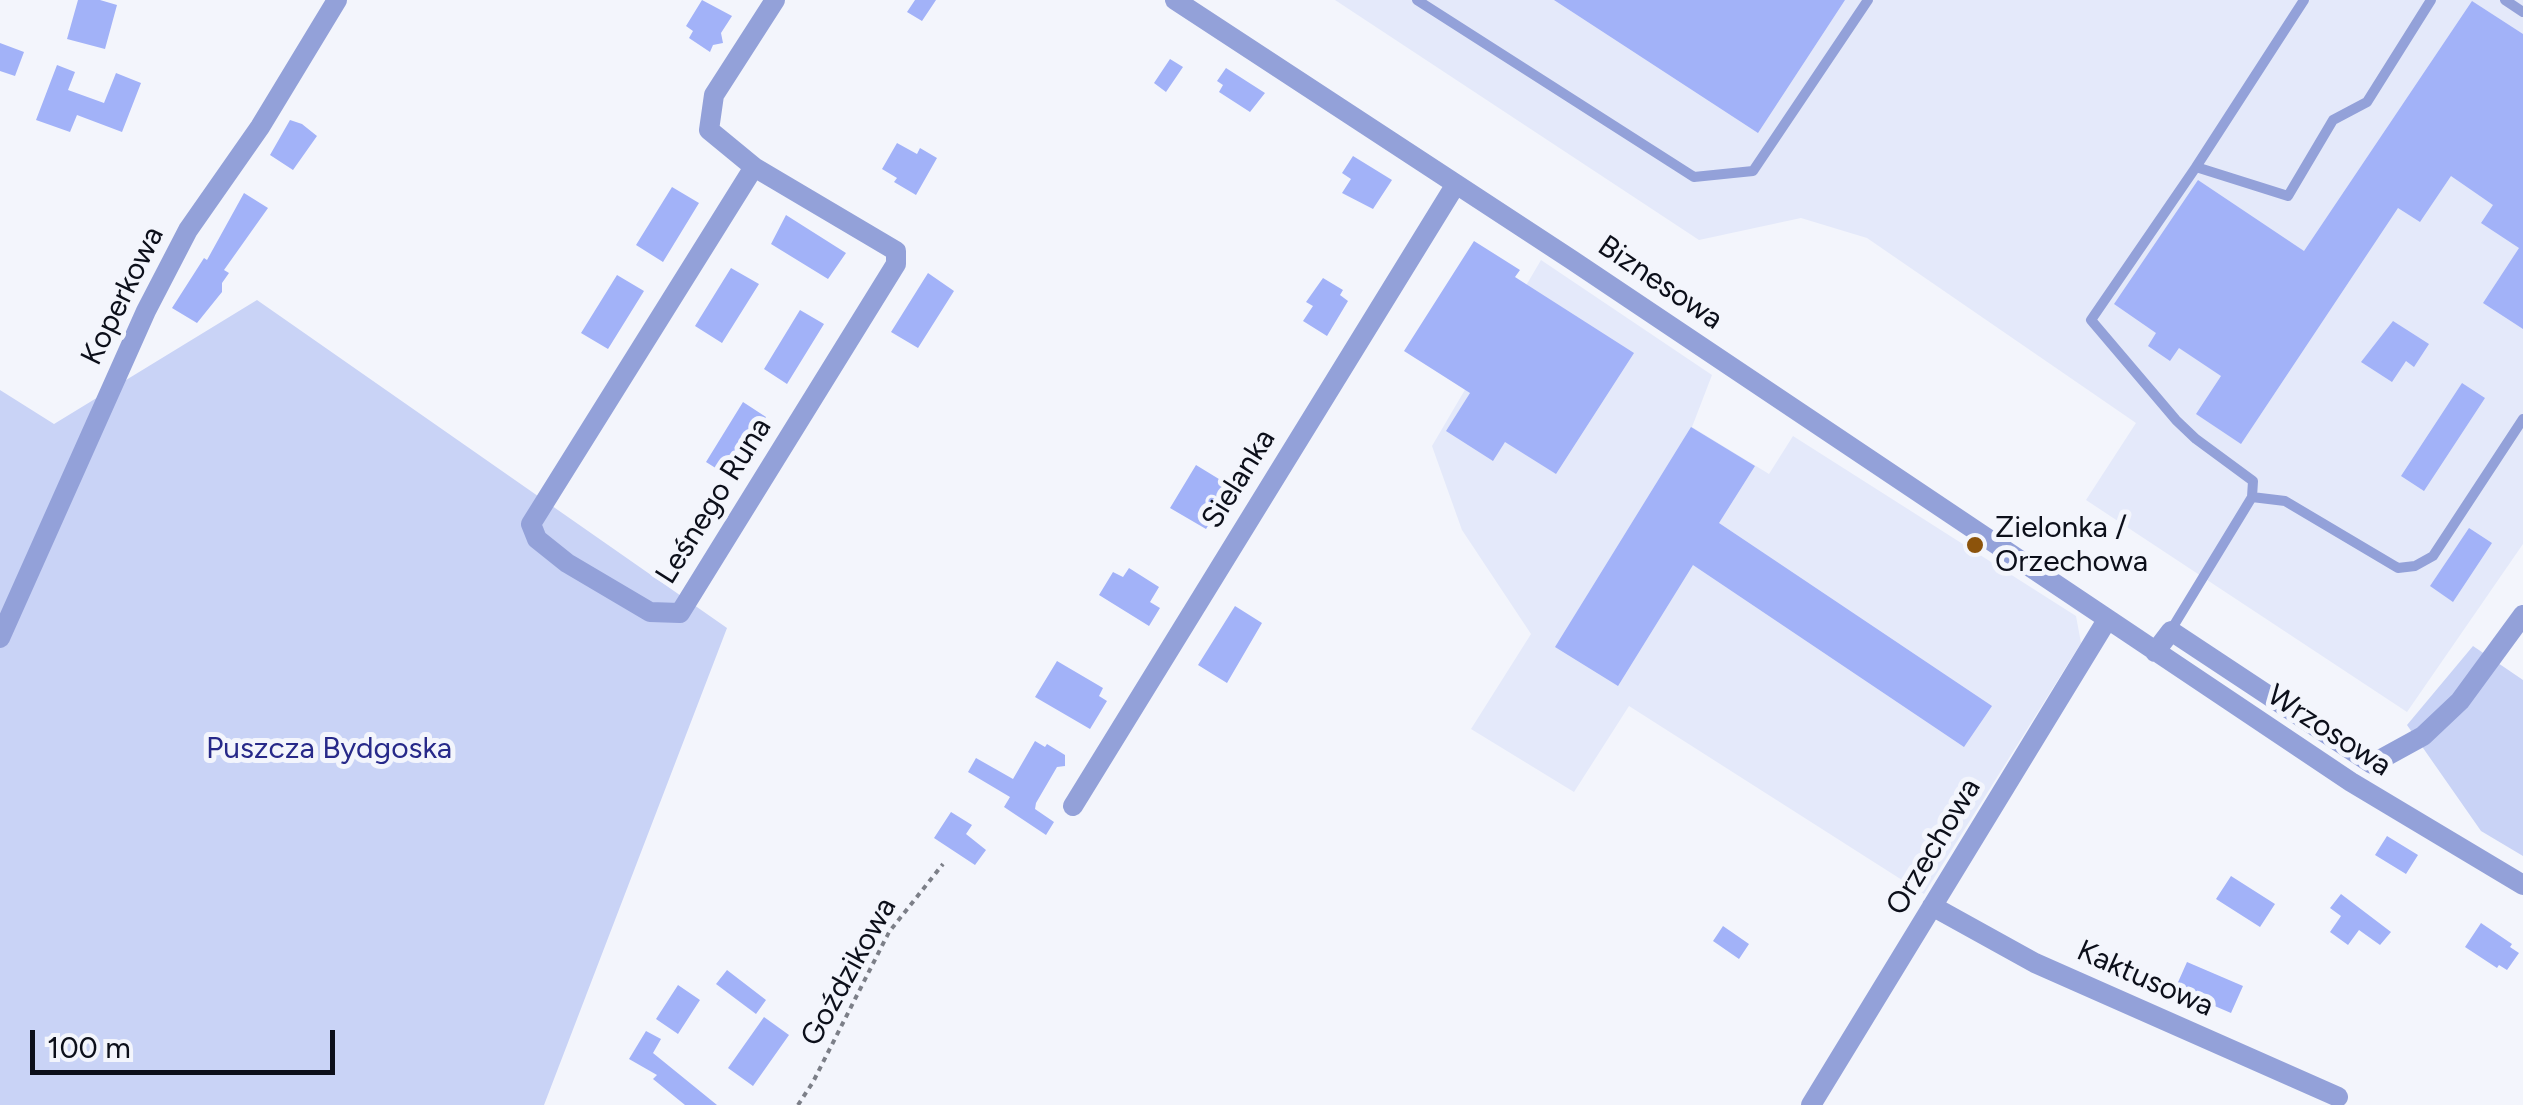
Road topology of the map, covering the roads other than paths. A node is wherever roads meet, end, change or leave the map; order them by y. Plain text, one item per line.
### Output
1 (337, 0) edge
2 (775, 0) edge
3 (1175, 0) edge
4 (1417, 0) edge
5 (1868, 0) edge
6 (2304, 0) edge
7 (2431, 0) edge
8 (2505, 0) edge
9 (2523, 12) edge
10 (2196, 166) junction
11 (754, 167) junction
12 (1456, 184) junction
13 (2523, 419) edge
14 (2252, 496) junction
15 (2523, 615) edge
16 (2108, 620) junction
17 (2171, 631) junction
18 (0, 638) edge
19 (2513, 642) edge
20 (2155, 652) junction
21 (1073, 806) dead end
22 (2523, 885) edge
23 (1932, 906) junction
24 (2338, 1097) dead end
25 (1811, 1105) edge

1 - 18 street, Koperkowa
2 - 11 street, Leśnego Runa
3 - 12 street, Biznesowa
4 - 5 lane
6 - 10 lane
7 - 10 lane
8 - 9 lane
10 - 14 lane
11 - 11 street, Leśnego Runa
12 - 16 street, Biznesowa
12 - 21 street, Sielanka
13 - 14 lane
14 - 17 lane
15 - 19 street
16 - 20 street, Wrzosowa
16 - 23 street, Orzechowa
17 - 19 street
17 - 20 street
20 - 22 street, Wrzosowa
23 - 24 street, Kaktusowa
23 - 25 street, Orzechowa

